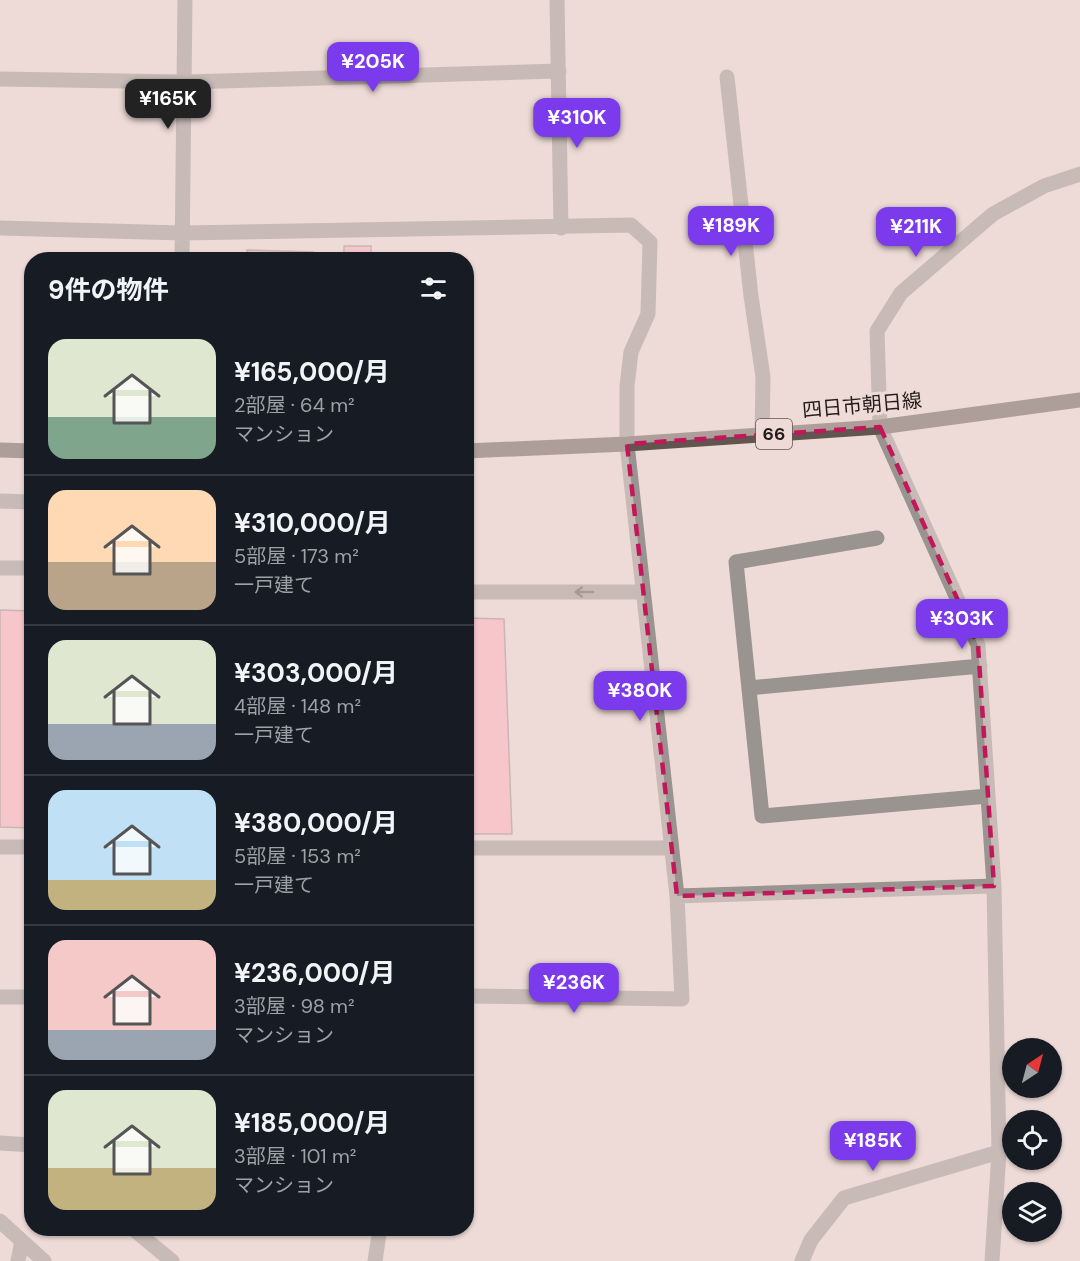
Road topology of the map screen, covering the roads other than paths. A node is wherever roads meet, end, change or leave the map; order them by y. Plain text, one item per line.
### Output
1 (185, 0) edge
2 (558, 0) edge
3 (559, 71) junction
4 (727, 77) dead end
5 (0, 79) edge
6 (185, 82) junction
7 (1080, 174) edge
8 (0, 228) edge
9 (561, 228) junction
10 (182, 233) junction
11 (182, 252) edge
12 (1080, 400) edge
13 (880, 427) junction
14 (762, 435) junction
15 (627, 444) junction
16 (0, 450) edge
17 (24, 451) edge
18 (474, 451) edge
19 (0, 501) edge
20 (24, 502) edge
21 (878, 538) dead end
22 (0, 568) edge
23 (24, 568) edge
24 (474, 592) edge
25 (643, 592) junction
26 (980, 666) junction
27 (749, 688) junction
28 (988, 796) junction
29 (0, 847) edge
30 (24, 847) edge
31 (474, 848) edge
32 (671, 848) junction
33 (994, 886) junction
34 (677, 896) junction
35 (474, 996) edge
36 (0, 997) edge
37 (24, 997) edge
38 (0, 1143) edge
39 (24, 1145) edge
40 (999, 1152) junction
41 (0, 1221) edge
42 (142, 1236) edge
43 (379, 1236) edge
44 (22, 1241) junction
45 (18, 1261) edge
46 (44, 1261) edge
47 (172, 1261) edge
48 (375, 1261) edge
49 (802, 1261) edge
50 (992, 1261) edge

1 - 6 street
2 - 3 street
3 - 6 street
3 - 9 street
4 - 14 street
5 - 6 street
6 - 10 street
7 - 13 street
8 - 10 street
9 - 10 street
9 - 15 street
10 - 11 street
12 - 13 main road, 四日市朝日線 / 66
13 - 14 main road, 四日市朝日線 / 66
13 - 26 street
14 - 15 main road, 四日市朝日線 / 66
15 - 18 main road, 四日市朝日線 / 66
15 - 25 street
16 - 17 main road
19 - 20 street
21 - 27 street
22 - 23 street
25 -> 24 street
25 - 32 street
26 - 27 street
26 - 28 street
27 - 28 street
28 - 33 street
29 - 30 street
31 - 32 street
32 - 34 street
33 - 34 street
33 - 40 street
34 - 35 street
36 - 37 street
38 - 39 street
40 - 49 street
40 - 50 street
41 - 44 street
42 - 47 street
43 - 48 street
44 - 45 street
44 - 46 street

